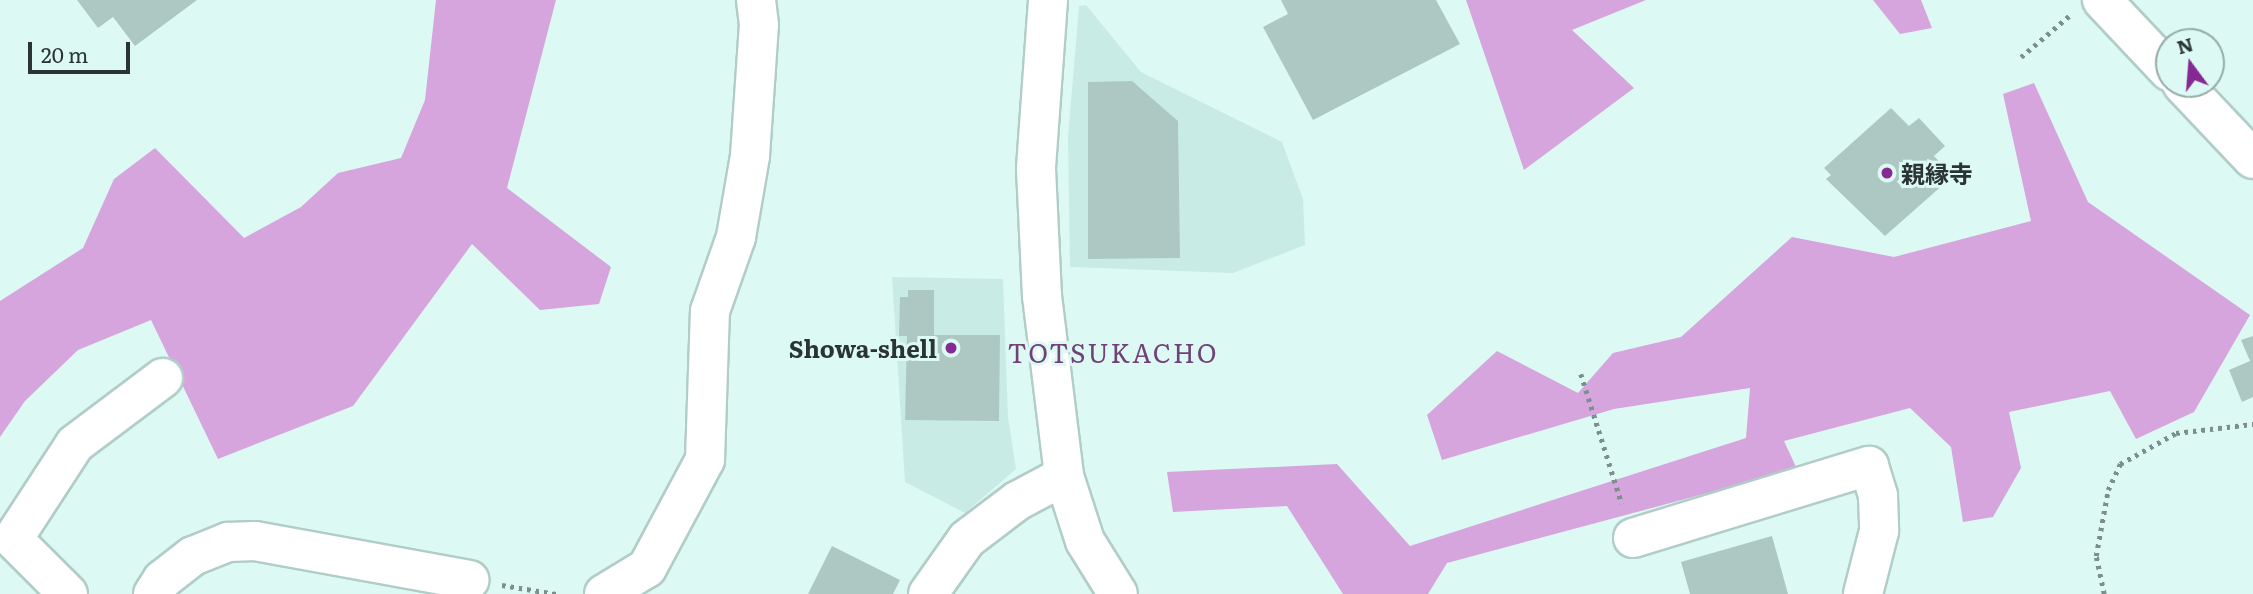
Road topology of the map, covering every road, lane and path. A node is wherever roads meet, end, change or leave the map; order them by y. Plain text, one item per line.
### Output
1 (756, 0) edge
2 (1048, 0) edge
3 (2091, 4) edge
4 (2021, 57) dead end
5 (2155, 59) edge
6 (2195, 98) edge
7 (2253, 159) edge
8 (1581, 374) dead end
9 (163, 378) dead end
10 (2253, 424) edge
11 (1064, 476) junction
12 (1633, 538) joint
13 (469, 580) joint
14 (68, 594) edge
15 (153, 594) edge
16 (556, 594) edge
17 (604, 594) edge
18 (928, 594) edge
19 (1118, 594) edge
20 (1863, 594) edge
21 (2104, 594) edge

1 - 17 street
2 - 11 street
3 - 4 path
3 - 5 street
6 - 7 street
8 - 12 path
9 - 14 street
10 - 21 path
11 - 18 street
11 - 19 street
12 - 20 street
13 - 15 street
13 - 16 path

